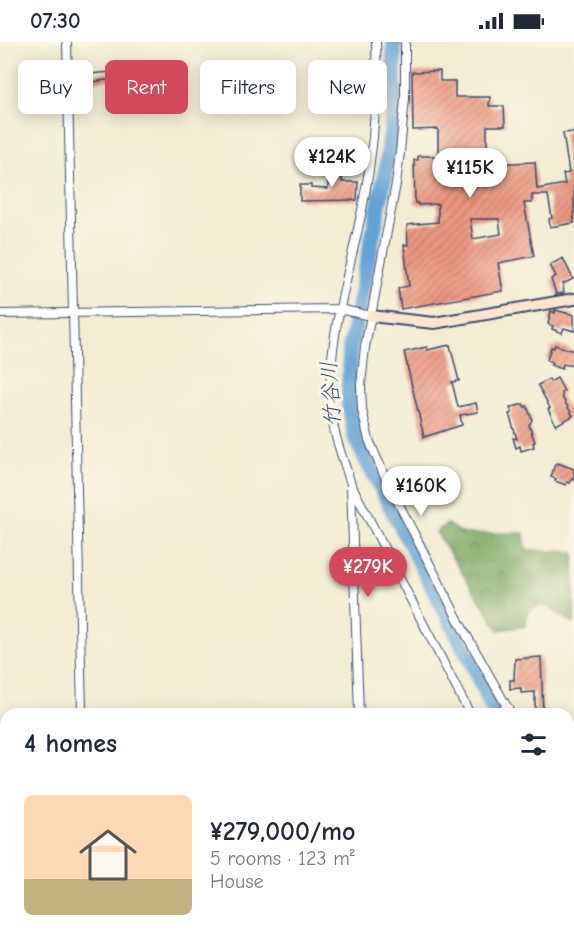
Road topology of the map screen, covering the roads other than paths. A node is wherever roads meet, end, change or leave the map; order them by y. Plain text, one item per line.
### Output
1 (67, 42) edge
2 (376, 42) edge
3 (405, 42) edge
4 (574, 299) edge
5 (342, 309) junction
6 (72, 312) junction
7 (0, 314) edge
8 (369, 315) junction
9 (351, 484) junction
10 (82, 708) edge
11 (359, 708) edge
12 (468, 708) edge
13 (506, 708) edge

1 - 6 street
2 - 5 street
3 - 8 street
4 - 8 street
5 - 6 street
5 - 8 street
5 - 9 street
6 - 7 street
6 - 10 street
8 - 13 street
9 - 11 street
9 - 12 street

